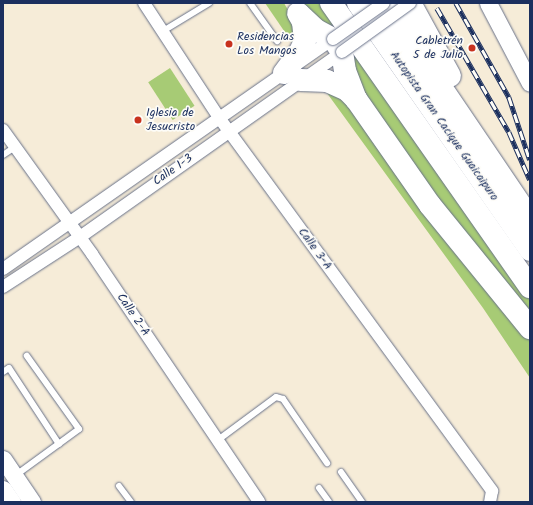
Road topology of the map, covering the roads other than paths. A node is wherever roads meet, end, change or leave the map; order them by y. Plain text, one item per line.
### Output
1 (144, 3) edge
2 (209, 3) edge
3 (250, 3) edge
4 (331, 3) edge
5 (358, 3) edge
6 (384, 3) edge
7 (410, 3) edge
8 (488, 3) edge
9 (296, 8) edge
10 (163, 31) junction
11 (277, 41) dead end
12 (337, 45) junction
13 (292, 76) junction
14 (530, 83) edge
15 (356, 99) junction
16 (220, 119) junction
17 (3, 130) edge
18 (229, 131) junction
19 (15, 147) junction
20 (3, 155) edge
21 (513, 193) junction
22 (530, 219) edge
23 (70, 224) junction
24 (80, 237) junction
25 (530, 250) edge
26 (3, 269) edge
27 (3, 287) edge
28 (530, 287) edge
29 (530, 328) edge
30 (28, 356) dead end
31 (3, 372) edge
32 (218, 440) junction
33 (59, 444) junction
34 (3, 459) edge
35 (326, 463) dead end
36 (341, 472) dead end
37 (15, 476) junction
38 (118, 486) dead end
39 (319, 488) dead end
40 (3, 490) edge
41 (491, 496) edge
42 (12, 502) edge
43 (32, 502) edge
44 (131, 502) edge
45 (260, 502) edge
46 (329, 502) edge
47 (362, 502) edge

1 - 10 street, Calle 3-A
2 - 10 lane
3 - 11 lane
4 - 28 highway
5 - 25 highway, Autopista Gran Cacique Guaicaipuro
6 - 12 street, bridge
6 - 21 highway, Autopista Gran Cacique Guaicaipuro
7 - 12 street, bridge
7 - 21 highway
8 - 14 street
9 - 12 highway
9 - 13 highway
10 - 16 street, Calle 3-A
12 - 13 street, Calle 1-3
12 - 13 street, Calle 1-3
12 - 15 highway
13 - 15 highway
13 - 16 street, Calle 1-3
13 - 18 street, Calle 1-3
15 - 29 highway
16 - 18 street, Calle 3-A
16 - 23 street, Calle 1-3
17 - 19 street, Calle 2-A
18 - 24 street, Calle 1-3
18 - 41 street, Calle 3-A
19 - 20 lane
19 - 23 street, Calle 2-A
21 - 22 highway, Autopista Gran Cacique Guaicaipuro
23 - 24 street, Calle 2-A
23 - 26 street, Calle 1-3
24 - 27 street, Calle 1-3
24 - 32 street, Calle 2-A
30 - 33 lane
31 - 33 lane
32 - 35 lane
32 - 45 street, Calle 2-A
33 - 37 lane
34 - 37 street
36 - 47 lane
37 - 43 street
38 - 44 lane
39 - 46 lane
40 - 42 street

